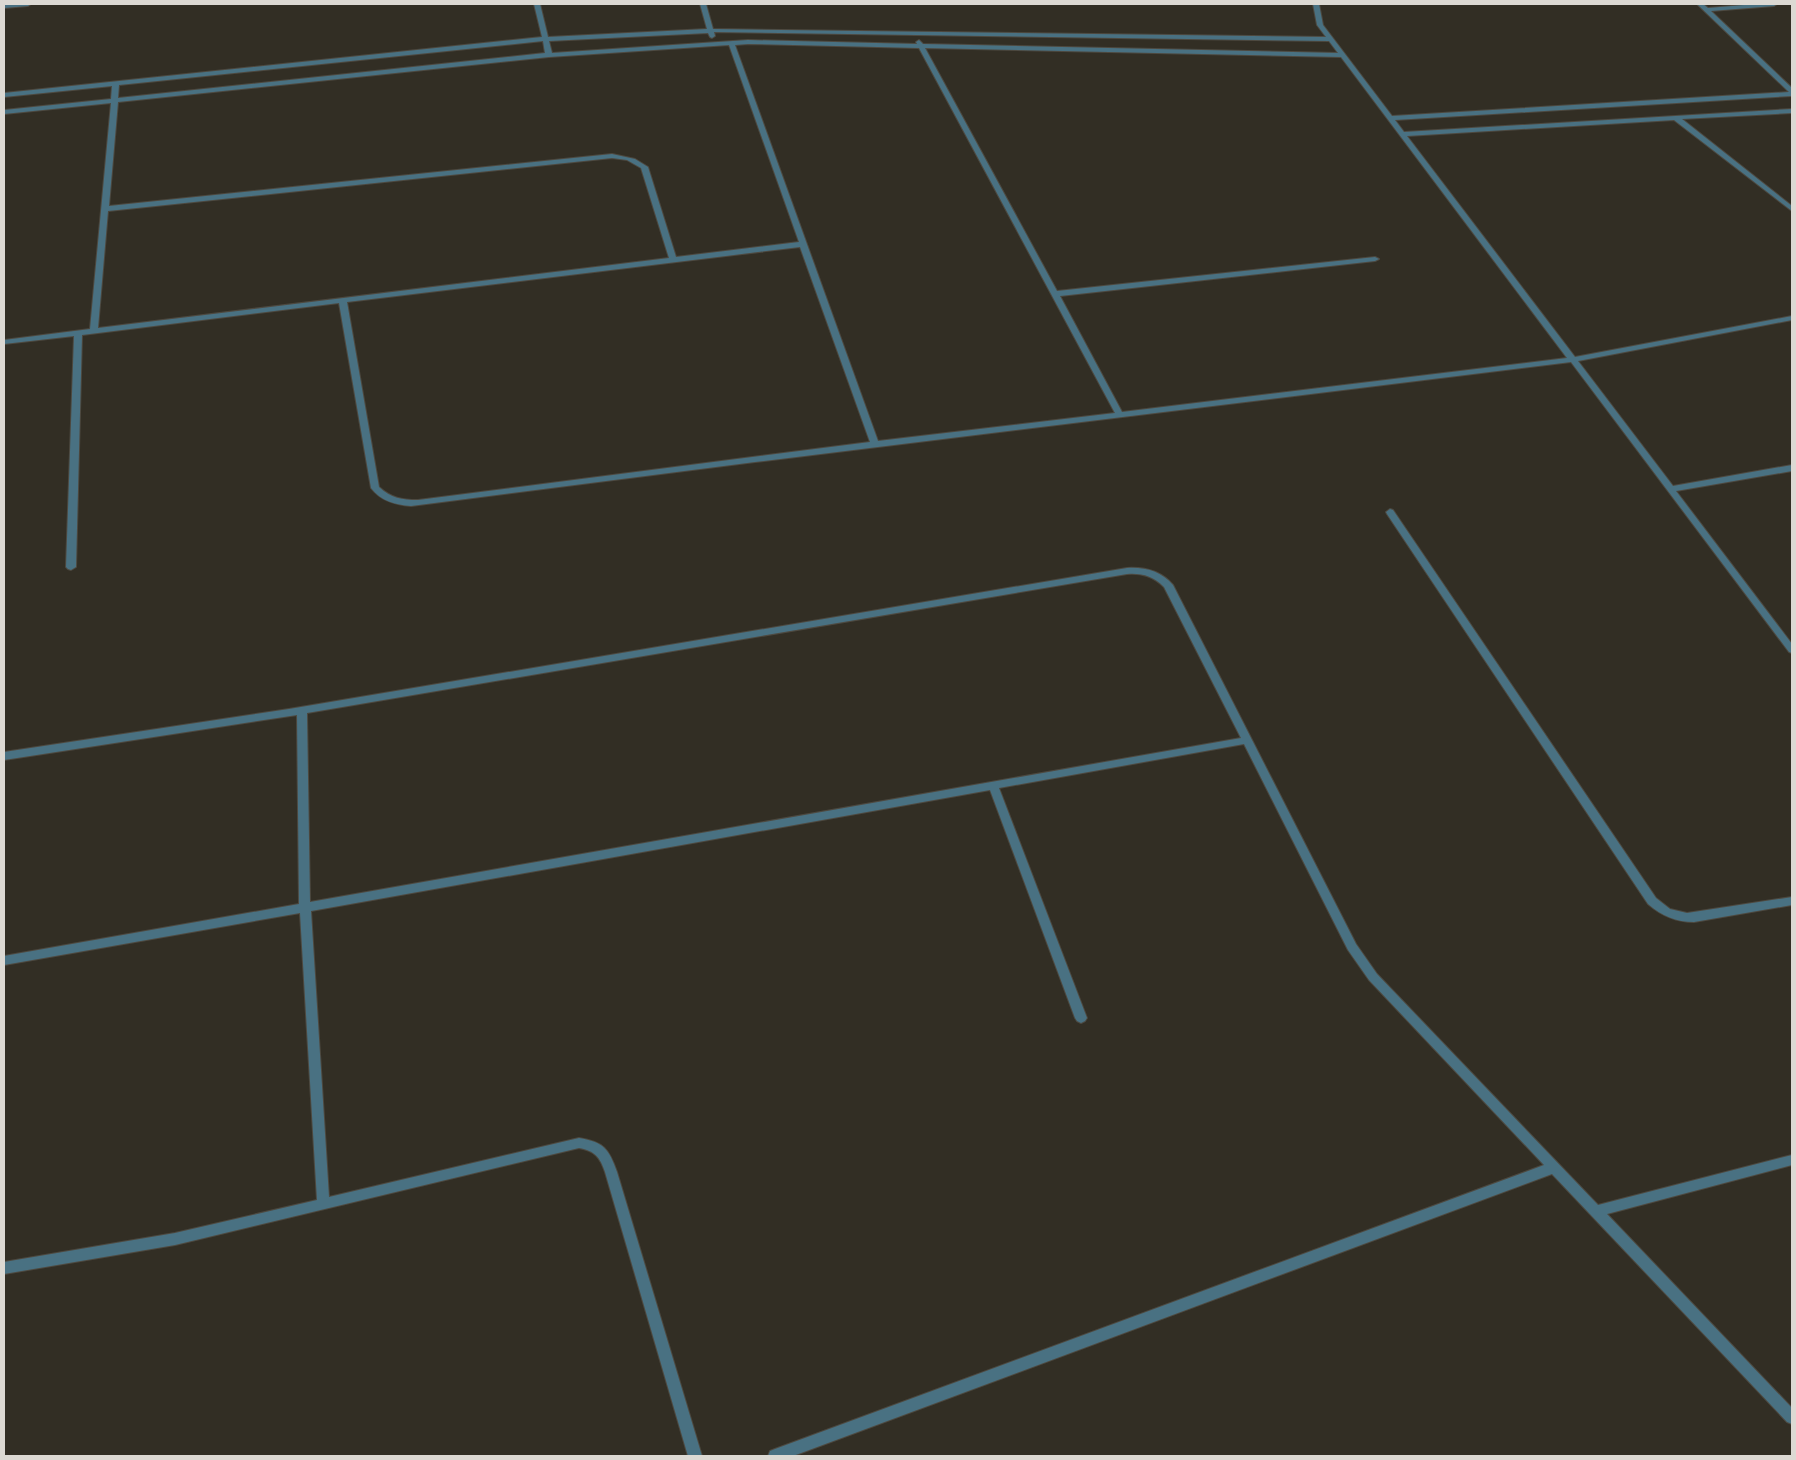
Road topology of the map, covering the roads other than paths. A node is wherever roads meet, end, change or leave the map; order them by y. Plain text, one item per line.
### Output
1 (28, 4) edge
2 (536, 4) edge
3 (703, 4) edge
4 (1316, 4) edge
5 (1700, 4) edge
6 (1774, 4) edge
7 (4, 6) edge
8 (1706, 10) junction
9 (710, 31) junction
10 (914, 32) junction
11 (545, 39) junction
12 (1331, 39) junction
13 (731, 43) junction
14 (714, 44) junction
15 (921, 45) junction
16 (1343, 54) junction
17 (549, 55) junction
18 (116, 83) junction
19 (1792, 93) edge
20 (4, 95) edge
21 (114, 100) junction
22 (1792, 111) edge
23 (4, 112) edge
24 (1390, 118) junction
25 (1676, 118) junction
26 (1401, 134) junction
27 (1792, 209) edge
28 (105, 210) junction
29 (803, 244) junction
30 (1375, 259) dead end
31 (673, 260) junction
32 (1055, 294) junction
33 (343, 301) junction
34 (1792, 318) edge
35 (94, 331) junction
36 (78, 333) junction
37 (4, 342) edge
38 (1571, 360) junction
39 (1120, 415) junction
40 (875, 445) junction
41 (1792, 468) edge
42 (1669, 489) junction
43 (1390, 512) dead end
44 (71, 567) dead end
45 (1792, 650) edge
46 (302, 710) junction
47 (1247, 740) junction
48 (4, 756) edge
49 (993, 785) junction
50 (1792, 901) edge
51 (305, 908) junction
52 (4, 961) edge
53 (1081, 1018) dead end
54 (1792, 1160) edge
55 (1555, 1167) junction
56 (323, 1204) junction
57 (1596, 1211) junction
58 (4, 1268) edge
59 (1792, 1417) edge
60 (695, 1456) edge
61 (775, 1456) edge

1 - 7 street
2 - 11 street
3 - 9 street
4 - 12 street
5 - 8 street
6 - 8 street
8 - 19 street
9 - 10 street
9 - 11 street
9 - 14 street
10 - 12 street
10 - 15 street
11 - 17 street
11 - 18 street
12 - 16 street
13 - 14 street
13 - 15 street
13 - 29 street
14 - 17 street
15 - 16 street
15 - 32 street
16 - 24 street
17 - 21 street
18 - 20 street
18 - 21 street
19 - 24 street
21 - 23 street
21 - 28 street
22 - 25 street
24 - 26 street
25 - 26 street
25 - 27 street
26 - 38 street
28 - 31 street
28 - 35 street
29 - 31 street
29 - 40 street
30 - 32 street
31 - 33 street
32 - 39 street
33 - 35 street
33 - 40 street
34 - 38 street
35 - 36 street
36 - 37 street
36 - 44 street
38 - 39 street
38 - 42 street
39 - 40 street
41 - 42 street
42 - 45 street
43 - 50 street
46 - 47 street
46 - 48 street
46 - 51 street
47 - 49 street
47 - 55 street
49 - 51 street
49 - 53 street
51 - 52 street
51 - 56 street
54 - 57 street
55 - 57 street
55 - 61 street
56 - 58 street
56 - 60 street
57 - 59 street

